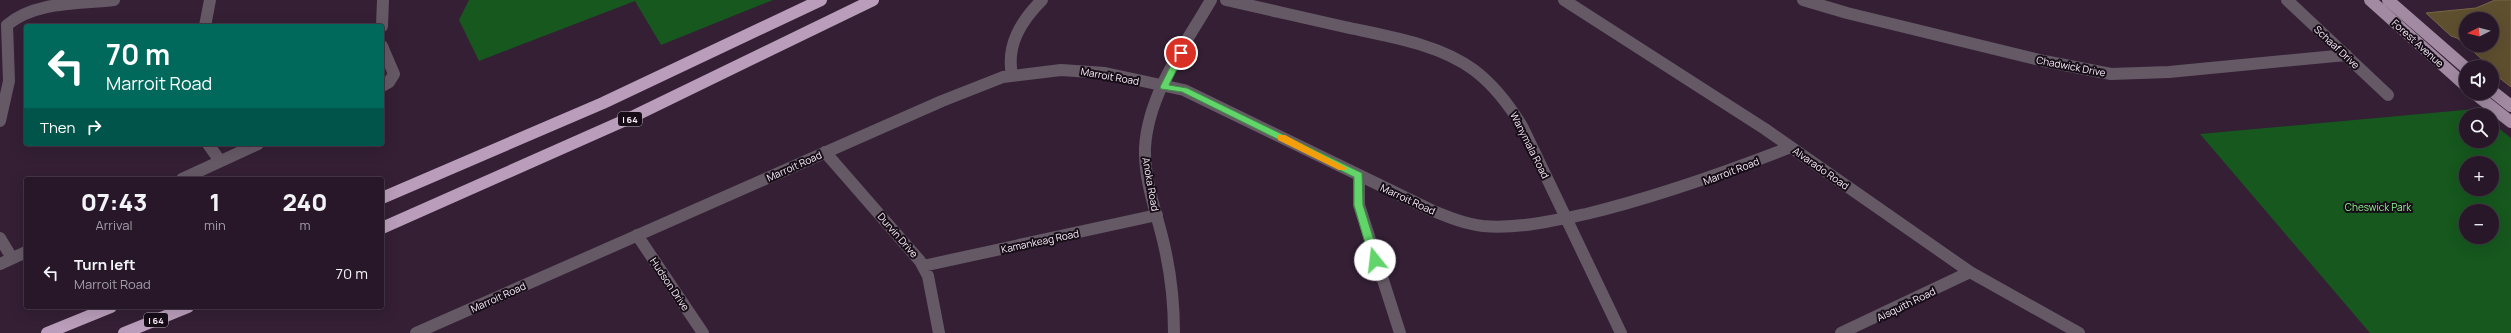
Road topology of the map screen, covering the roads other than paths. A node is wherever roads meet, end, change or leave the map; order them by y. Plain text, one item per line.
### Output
1 (114, 0) edge
2 (210, 0) edge
3 (383, 0) edge
4 (821, 0) edge
5 (873, 0) edge
6 (1042, 0) edge
7 (1211, 0) edge
8 (1226, 0) edge
9 (1564, 0) edge
10 (1803, 0) edge
11 (2287, 0) edge
12 (2370, 0) edge
13 (2388, 0) edge
14 (205, 24) edge
15 (382, 24) edge
16 (384, 51) edge
17 (2346, 55) junction
18 (2459, 62) edge
19 (1012, 74) junction
20 (2459, 80) edge
21 (384, 84) edge
22 (1164, 87) junction
23 (2388, 95) dead end
24 (2499, 97) edge
25 (2483, 100) edge
26 (2511, 106) edge
27 (0, 121) edge
28 (2511, 122) edge
29 (209, 146) edge
30 (254, 146) edge
31 (1791, 147) junction
32 (825, 152) junction
33 (220, 161) junction
34 (1359, 176) junction
35 (186, 177) edge
36 (384, 197) edge
37 (1157, 215) junction
38 (1566, 218) junction
39 (384, 227) edge
40 (637, 235) junction
41 (0, 238) edge
42 (24, 253) edge
43 (12, 258) junction
44 (0, 264) edge
45 (923, 266) junction
46 (1970, 272) junction
47 (106, 309) edge
48 (183, 309) edge
49 (436, 329) edge
50 (47, 333) edge
51 (124, 333) edge
52 (416, 333) edge
53 (703, 333) edge
54 (939, 333) edge
55 (1174, 333) edge
56 (1400, 333) edge
57 (1621, 333) edge
58 (1841, 333) edge
59 (2079, 333) edge

1 - 27 street
2 - 14 street
3 - 15 street
4 - 36 highway, I 64
5 - 39 highway, I 64
6 - 19 street
7 - 22 street, Anoka Road
8 - 38 street, Wanymala Road
9 - 31 street, Alvarado Road
10 - 17 street, Chadwick Drive
11 - 17 street, Schaaf Drive
12 - 20 main road, Forest Avenue
13 - 18 main road, Forest Avenue
16 - 21 street
17 - 23 street, Schaaf Drive
19 - 22 street, Marroit Road
19 - 32 street, Marroit Road
22 - 34 street, Marroit Road
22 - 37 street, Anoka Road
24 - 26 main road
25 - 28 main road
29 - 33 street
30 - 33 street
31 - 38 street, Marroit Road
31 - 46 street, Alvarado Road
32 - 40 street, Marroit Road
32 - 45 street, Durvin Drive
33 - 35 street
34 - 38 street, Marroit Road
34 - 56 street
37 - 45 street, Kamankeag Road
37 - 55 street, Anoka Road
38 - 57 street, Wanymala Road
40 - 49 street, Marroit Road
40 - 53 street, Hudson Drive
41 - 43 street
42 - 43 street
43 - 44 street
45 - 54 street, Durvin Drive
46 - 58 street, Aisquith Road
46 - 59 street, Alvarado Road
47 - 50 highway
48 - 51 highway, I 64
49 - 52 street, Marroit Road

